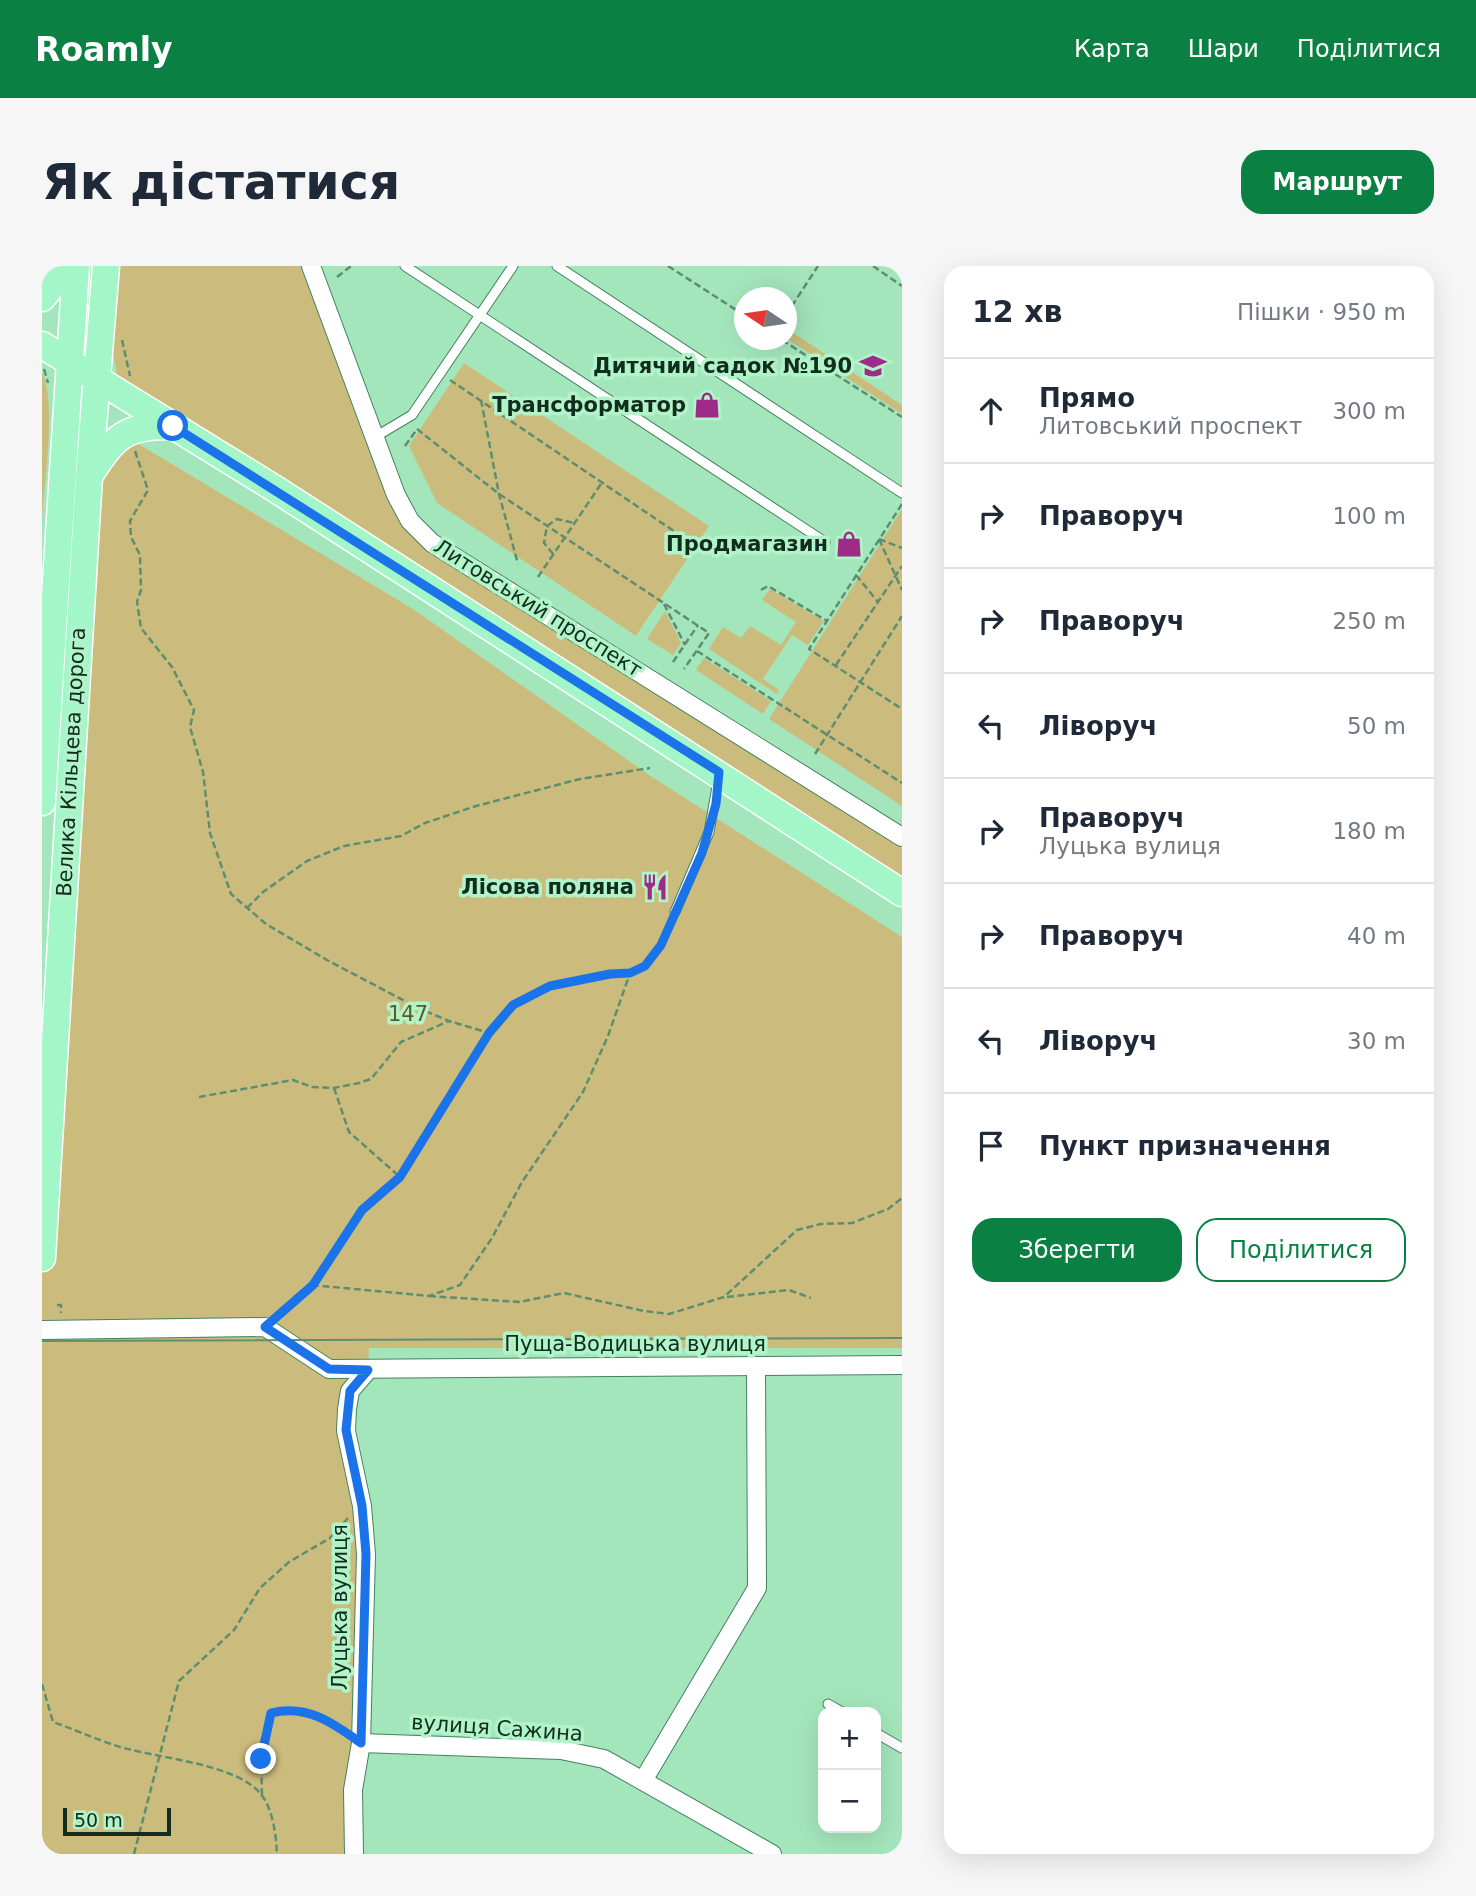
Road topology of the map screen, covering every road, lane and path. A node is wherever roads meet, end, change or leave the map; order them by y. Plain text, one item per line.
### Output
1 (68, 266) edge
2 (76, 266) edge
3 (106, 266) edge
4 (311, 266) edge
5 (351, 266) edge
6 (405, 266) edge
7 (513, 266) edge
8 (557, 266) edge
9 (668, 266) edge
10 (818, 266) edge
11 (873, 266) edge
12 (337, 277) dead end
13 (902, 286) edge
14 (42, 298) edge
15 (797, 298) edge
16 (734, 309) edge
17 (479, 316) junction
18 (121, 339) dead end
19 (797, 350) edge
20 (52, 359) edge
21 (132, 373) dead end
22 (96, 379) junction
23 (450, 379) dead end
24 (48, 383) dead end
25 (481, 400) junction
26 (902, 417) edge
27 (173, 426) junction
28 (417, 429) dead end
29 (375, 437) junction
30 (132, 440) dead end
31 (89, 476) junction
32 (602, 482) junction
33 (902, 493) edge
34 (499, 494) junction
35 (902, 504) edge
36 (575, 523) junction
37 (547, 526) junction
38 (565, 538) junction
39 (879, 539) junction
40 (825, 542) dead end
41 (699, 548) dead end
42 (902, 548) edge
43 (553, 554) junction
44 (518, 564) dead end
45 (902, 566) edge
46 (856, 575) junction
47 (896, 575) junction
48 (538, 577) dead end
49 (761, 590) dead end
50 (902, 590) edge
51 (878, 602) junction
52 (664, 603) junction
53 (902, 616) edge
54 (827, 621) junction
55 (698, 625) junction
56 (685, 645) junction
57 (697, 651) junction
58 (673, 662) dead end
59 (835, 666) junction
60 (684, 669) dead end
61 (860, 682) junction
62 (902, 709) edge
63 (827, 734) junction
64 (815, 754) dead end
65 (650, 768) dead end
66 (719, 772) junction
67 (902, 783) edge
68 (42, 802) edge
69 (902, 837) edge
70 (902, 893) edge
71 (247, 908) junction
72 (675, 912) joint
73 (630, 973) junction
74 (449, 1021) junction
75 (489, 1033) junction
76 (334, 1088) junction
77 (199, 1097) dead end
78 (400, 1177) junction
79 (902, 1198) edge
80 (42, 1258) edge
81 (313, 1285) junction
82 (429, 1296) junction
83 (724, 1297) junction
84 (811, 1298) dead end
85 (57, 1305) dead end
86 (60, 1319) dead end
87 (265, 1327) junction
88 (42, 1330) edge
89 (902, 1365) edge
90 (756, 1366) junction
91 (368, 1370) junction
92 (358, 1488) junction
93 (42, 1684) edge
94 (828, 1704) dead end
95 (833, 1707) edge
96 (881, 1735) edge
97 (361, 1743) junction
98 (902, 1748) edge
99 (161, 1755) junction
100 (644, 1779) junction
101 (262, 1795) junction
102 (134, 1854) edge
103 (277, 1854) edge
104 (354, 1854) edge
105 (772, 1854) edge

1 - 14 main road
2 - 20 main road, Велика Кільцева дорога
3 - 22 main road, Велика Кільцева дорога
4 - 29 street, Литовський проспект
5 - 12 path
6 - 17 lane
7 - 17 lane
8 - 33 lane
9 - 16 path
10 - 15 path
11 - 13 path
17 - 29 lane
17 - 40 lane
18 - 21 path
19 - 26 path
20 - 22 main road, Литовський проспект
20 - 24 path
20 - 68 main road, Велика Кільцева дорога
22 - 27 main road, Литовський проспект
22 - 31 main road, Велика Кільцева дорога
23 - 25 path
25 - 32 path
25 - 34 path
27 - 31 main road
27 - 66 main road, Литовський проспект
28 - 34 path
29 - 69 street, Литовський проспект
30 - 71 path
31 - 80 main road, Велика Кільцева дорога
32 - 36 path
32 - 41 path
34 - 37 path
34 - 44 path
35 - 39 path
36 - 37 path
36 - 38 path
37 - 38 path
37 - 43 path
38 - 43 path
38 - 52 path
39 - 42 path
39 - 46 path
39 - 47 path
43 - 48 path
45 - 47 path
46 - 51 path
46 - 54 path
47 - 50 path
47 - 51 path
49 - 54 path
51 - 59 path
52 - 55 path
52 - 56 path
53 - 61 path
54 - 59 path
55 - 56 path
55 - 57 path
56 - 58 path
57 - 60 path
57 - 63 path
59 - 61 path
61 - 62 path
61 - 63 path
63 - 64 path
63 - 67 path
65 - 71 path
66 - 70 main road, Литовський проспект
66 - 72 lane
71 - 74 path
72 - 73 path
73 - 75 path
73 - 82 path
74 - 75 path
74 - 76 path
75 - 78 path
76 - 77 path
76 - 78 path
78 - 81 path
79 - 83 path
81 - 82 path
81 - 87 path
82 - 83 path
83 - 84 path
85 - 86 path
87 - 88 street
87 - 91 street, Пуща-Водицька вулиця
89 - 90 street, Пуща-Водицька вулиця
90 - 91 street, Пуща-Водицька вулиця
90 - 100 street
91 - 92 street, Луцька вулиця
92 - 97 street, Луцька вулиця
92 - 99 path
93 - 99 path
94 - 95 lane
96 - 98 lane
97 - 100 street, вулиця Сажина
97 - 101 path
97 - 104 street, Луцька вулиця
99 - 101 path
99 - 102 path
100 - 105 street, вулиця Сажина
101 - 103 path

